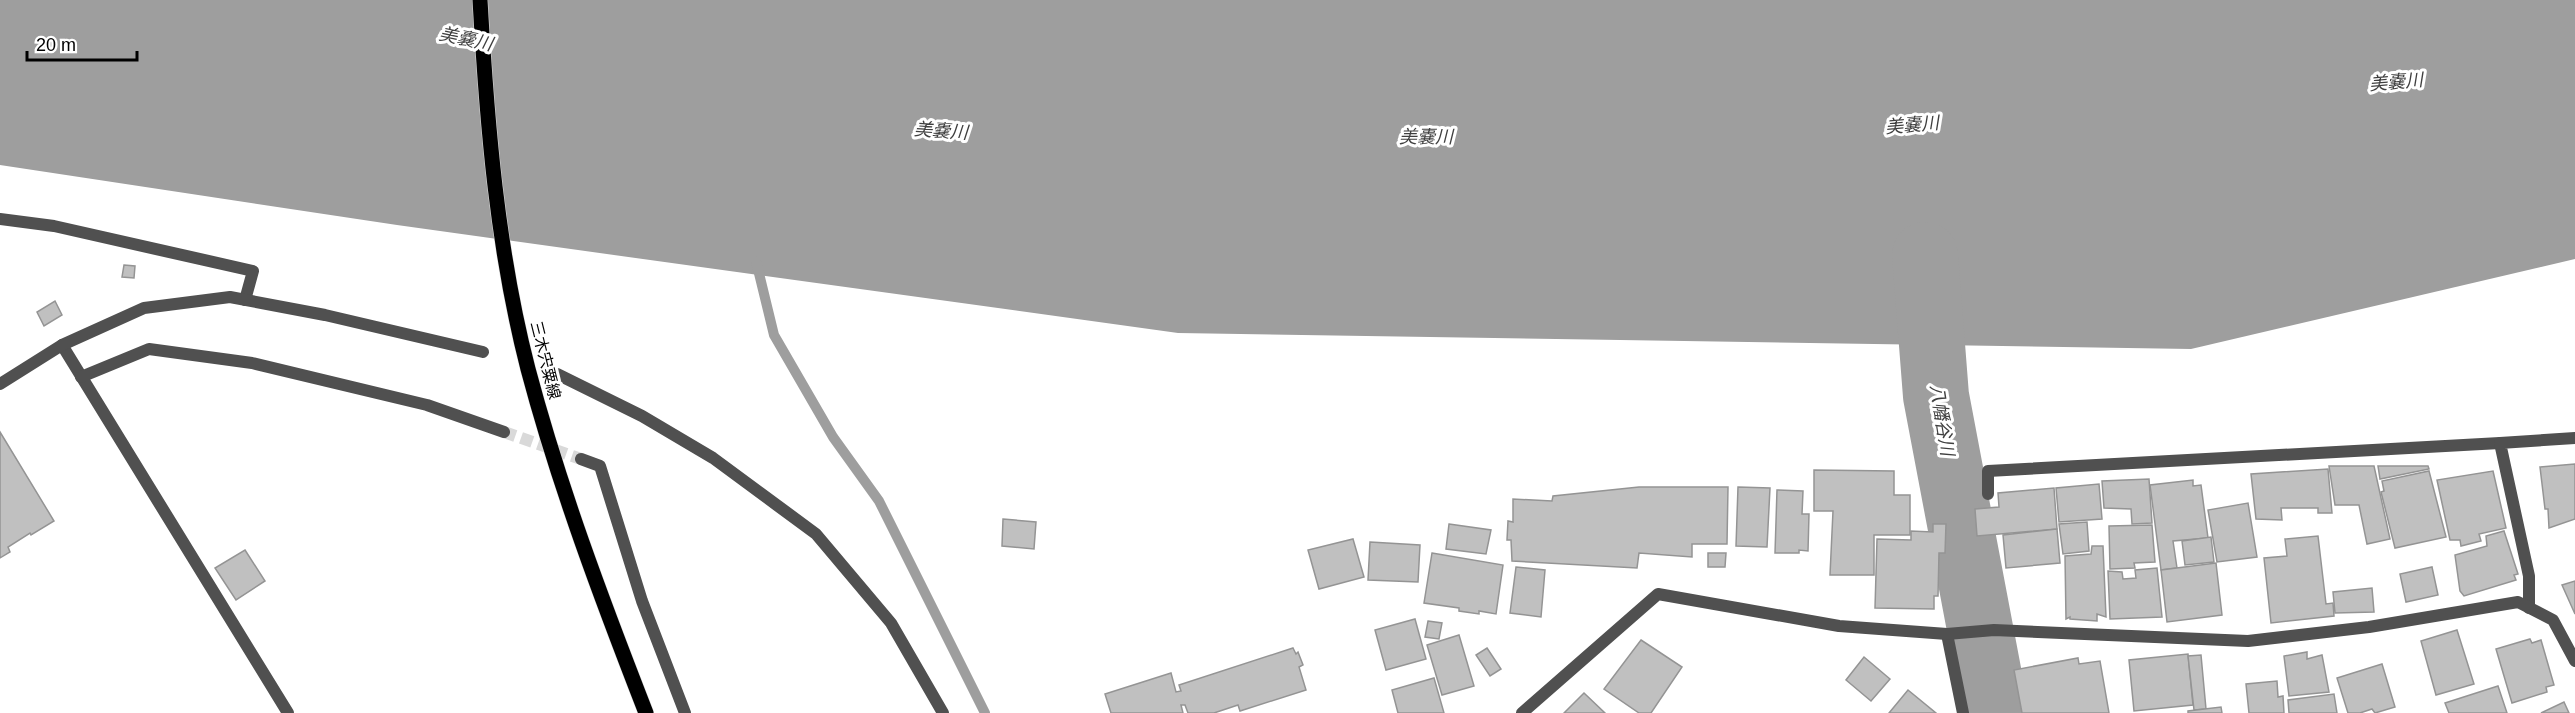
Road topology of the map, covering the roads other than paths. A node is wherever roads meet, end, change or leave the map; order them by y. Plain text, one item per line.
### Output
1 (480, 0) edge
2 (0, 219) edge
3 (245, 300) junction
4 (62, 345) junction
5 (483, 351) dead end
6 (557, 374) dead end
7 (81, 377) junction
8 (0, 384) edge
9 (504, 432) tunnel mouth
10 (2575, 438) edge
11 (2500, 443) junction
12 (581, 459) tunnel mouth
13 (1988, 494) dead end
14 (2529, 608) junction
15 (1947, 634) junction
16 (2575, 661) edge
17 (288, 713) edge
18 (646, 713) edge
19 (685, 713) edge
20 (943, 713) edge
21 (1522, 713) edge
22 (1963, 713) edge

1 - 18 main road, 三木宍粟線
2 - 3 street
3 - 4 street
3 - 5 street
4 - 7 street
4 - 8 street
6 - 20 street
7 - 9 street
7 - 17 street
10 - 11 street
11 - 13 street
11 - 14 street
12 - 19 street
14 - 15 street
14 - 16 street
15 - 21 street
15 - 22 street

